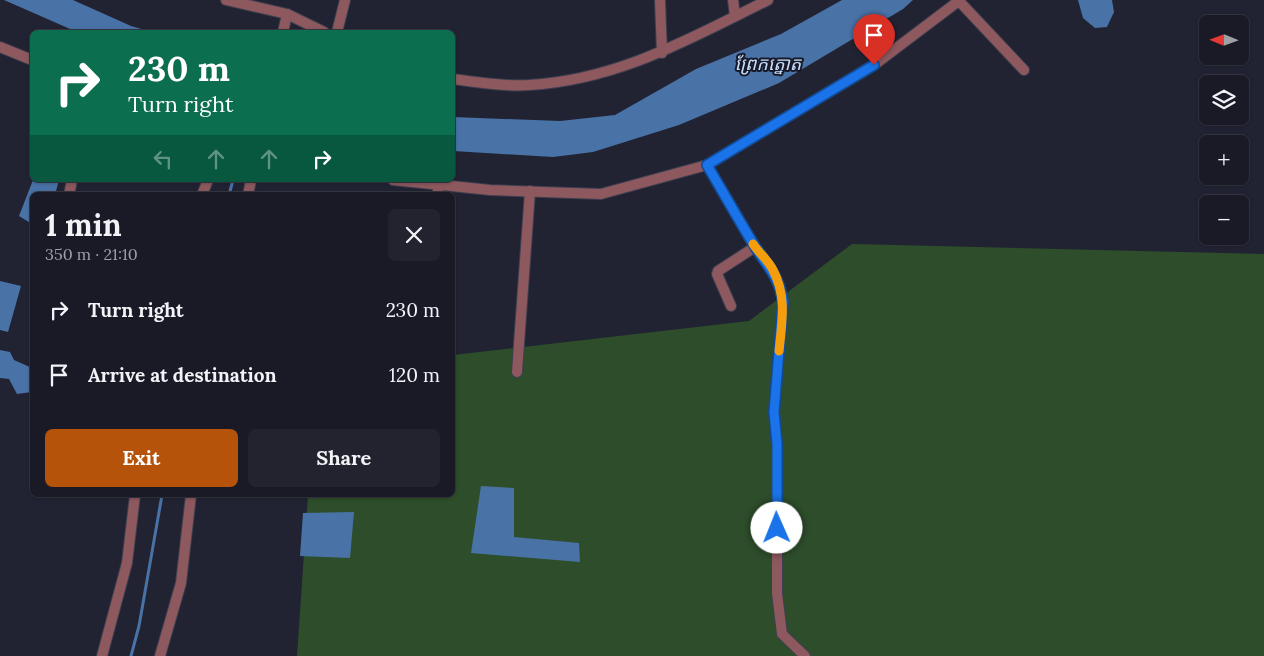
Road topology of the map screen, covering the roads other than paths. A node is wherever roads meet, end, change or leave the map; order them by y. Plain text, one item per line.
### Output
1 (226, 0) edge
2 (345, 0) edge
3 (660, 0) edge
4 (733, 0) edge
5 (768, 0) edge
6 (959, 1) edge
7 (286, 14) junction
8 (735, 16) junction
9 (283, 30) edge
10 (320, 30) edge
11 (338, 30) edge
12 (0, 47) edge
13 (662, 53) junction
14 (30, 59) edge
15 (1024, 70) dead end
16 (455, 79) edge
17 (707, 165) junction
18 (403, 182) edge
19 (438, 190) edge
20 (530, 191) junction
21 (755, 247) junction
22 (731, 306) dead end
23 (517, 372) dead end
24 (135, 497) edge
25 (191, 497) edge
26 (102, 656) edge
27 (160, 656) edge
28 (805, 656) edge

1 - 7 street
2 - 11 street
3 - 13 street
4 - 8 street
5 - 8 street
6 - 15 street
6 - 17 street
7 - 9 street
7 - 10 street
8 - 13 street
12 - 14 street
13 - 16 street
17 - 20 street
17 - 21 street
18 - 19 street
19 - 20 street
20 - 23 street
21 - 22 street
21 - 28 street
24 - 26 street
25 - 27 street

